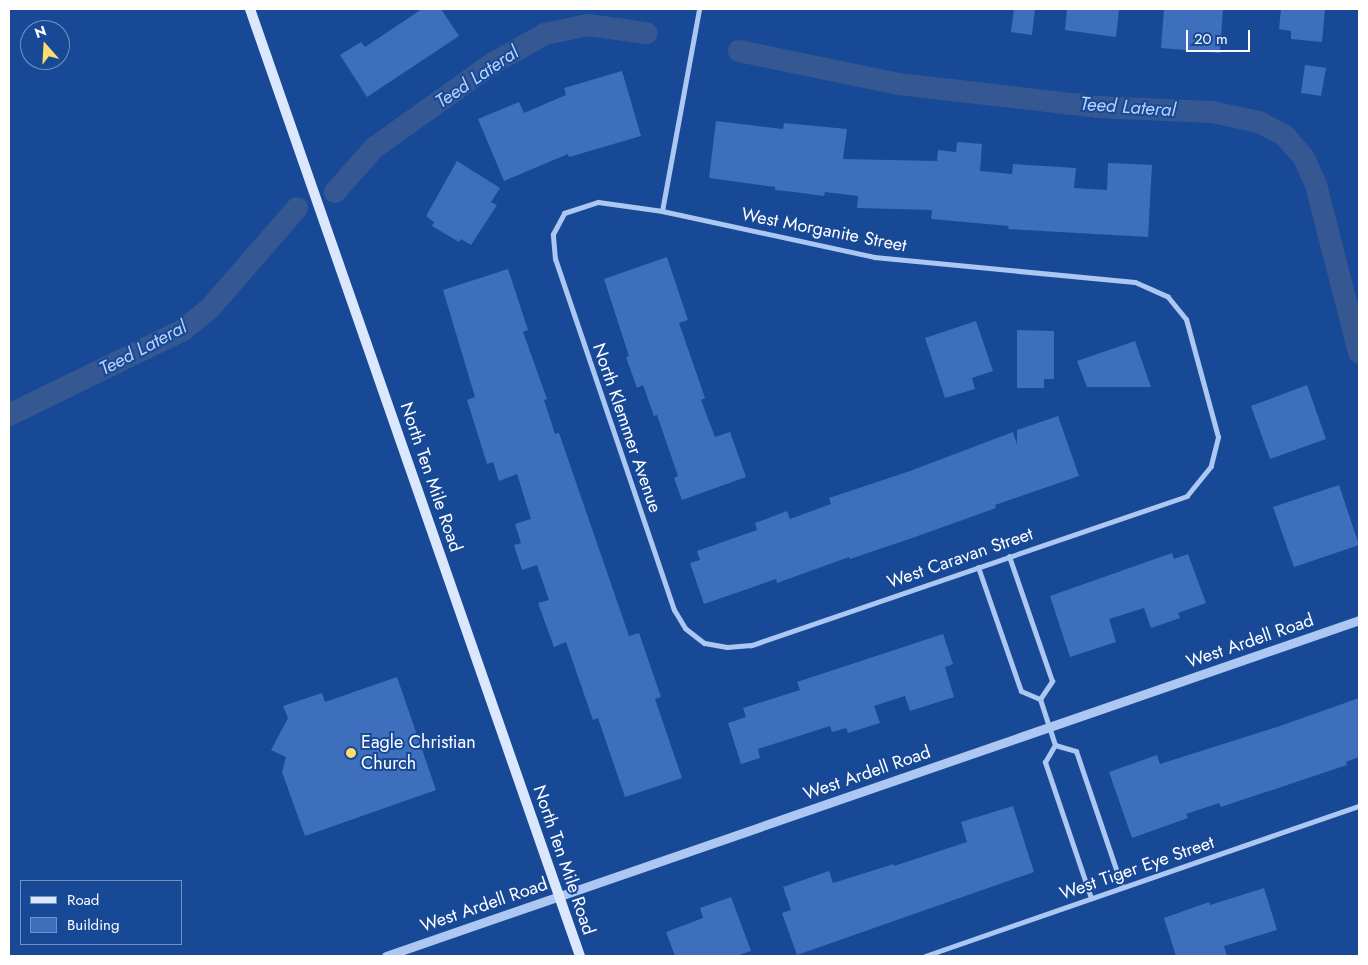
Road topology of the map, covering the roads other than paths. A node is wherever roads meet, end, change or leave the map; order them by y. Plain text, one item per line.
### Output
1 (250, 9) edge
2 (699, 9) edge
3 (662, 211) junction
4 (564, 213) joint
5 (1211, 466) joint
6 (1009, 556) junction
7 (978, 567) junction
8 (1359, 620) edge
9 (704, 643) joint
10 (1040, 700) junction
11 (1049, 728) junction
12 (1055, 745) junction
13 (1359, 806) edge
14 (1122, 887) junction
15 (559, 896) junction
16 (1091, 898) junction
17 (386, 956) edge
18 (580, 956) edge
19 (925, 956) edge

1 - 15 main road, North Ten Mile Road
2 - 3 street
3 - 4 street, West Morganite Street
3 - 5 street, West Morganite Street
4 - 9 street, North Klemmer Avenue
5 - 6 street, West Caravan Street
6 - 7 street, West Caravan Street
6 - 10 street
7 - 9 street, West Caravan Street
7 - 10 street
8 - 11 street, West Ardell Road
10 - 11 street
11 - 12 street
11 - 15 street, West Ardell Road
12 - 14 street
12 - 16 street
13 - 14 street, West Tiger Eye Street
14 - 16 street, West Tiger Eye Street
15 - 17 street, West Ardell Road
15 - 18 main road, North Ten Mile Road
16 - 19 street, West Tiger Eye Street

